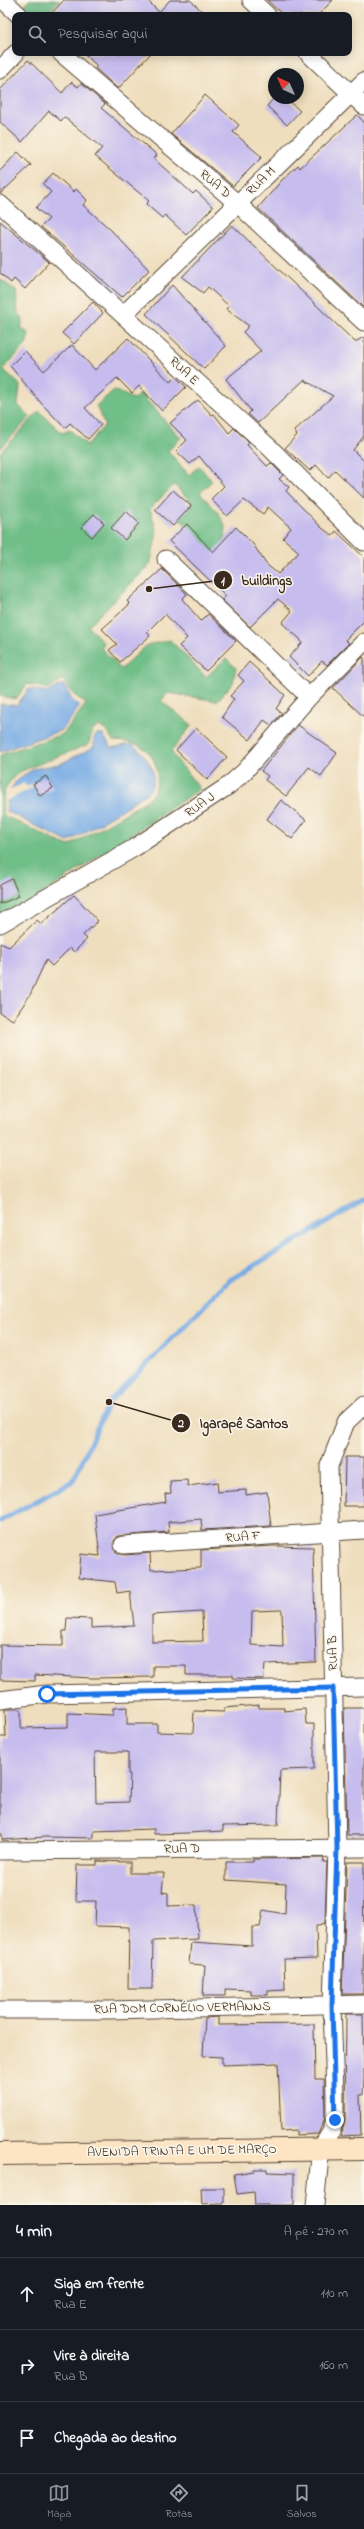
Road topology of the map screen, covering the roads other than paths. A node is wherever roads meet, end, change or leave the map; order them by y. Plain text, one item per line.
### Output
1 (3, 0) edge
2 (251, 0) edge
3 (16, 12) edge
4 (264, 12) edge
5 (13, 56) edge
6 (65, 56) edge
7 (311, 56) edge
8 (0, 70) edge
9 (364, 80) edge
10 (351, 93) junction
11 (364, 106) edge
12 (0, 204) edge
13 (238, 204) junction
14 (124, 314) junction
15 (364, 322) edge
16 (364, 542) edge
17 (166, 559) dead end
18 (364, 642) edge
19 (309, 698) junction
20 (0, 924) edge
21 (364, 1405) edge
22 (364, 1530) edge
23 (331, 1531) junction
24 (123, 1545) dead end
25 (364, 1687) edge
26 (333, 1688) junction
27 (0, 1700) edge
28 (337, 1848) junction
29 (364, 1848) edge
30 (0, 1851) edge
31 (332, 2004) junction
32 (364, 2004) edge
33 (0, 2010) edge
34 (321, 2148) junction
35 (364, 2149) edge
36 (0, 2154) edge
37 (315, 2205) edge

1 - 3 street
2 - 4 street
5 - 8 street
6 - 13 street, RUA D
7 - 10 street
9 - 10 street, RUA M
10 - 11 street
10 - 13 street, RUA M
12 - 14 street, RUA E
13 - 14 street, RUA M
13 - 15 street, RUA D
14 - 16 street, RUA E
17 - 19 street
18 - 19 street, RUA J
19 - 20 street, RUA J
21 - 23 street, RUA B
22 - 23 street, RUA F
23 - 24 street, RUA F
23 - 26 street, RUA B
25 - 26 street
26 - 27 street
26 - 28 street, RUA B
28 - 29 street, RUA D
28 - 30 street, RUA D
28 - 31 street, RUA B
31 - 32 street, RUA DOM CORNÉLIO VERMANNS
31 - 33 street, RUA DOM CORNÉLIO VERMANNS
31 - 34 street, RUA B
34 - 35 street, AVENIDA TRINTA E UM DE MARÇO
34 - 36 street, AVENIDA TRINTA E UM DE MARÇO
34 - 37 street

